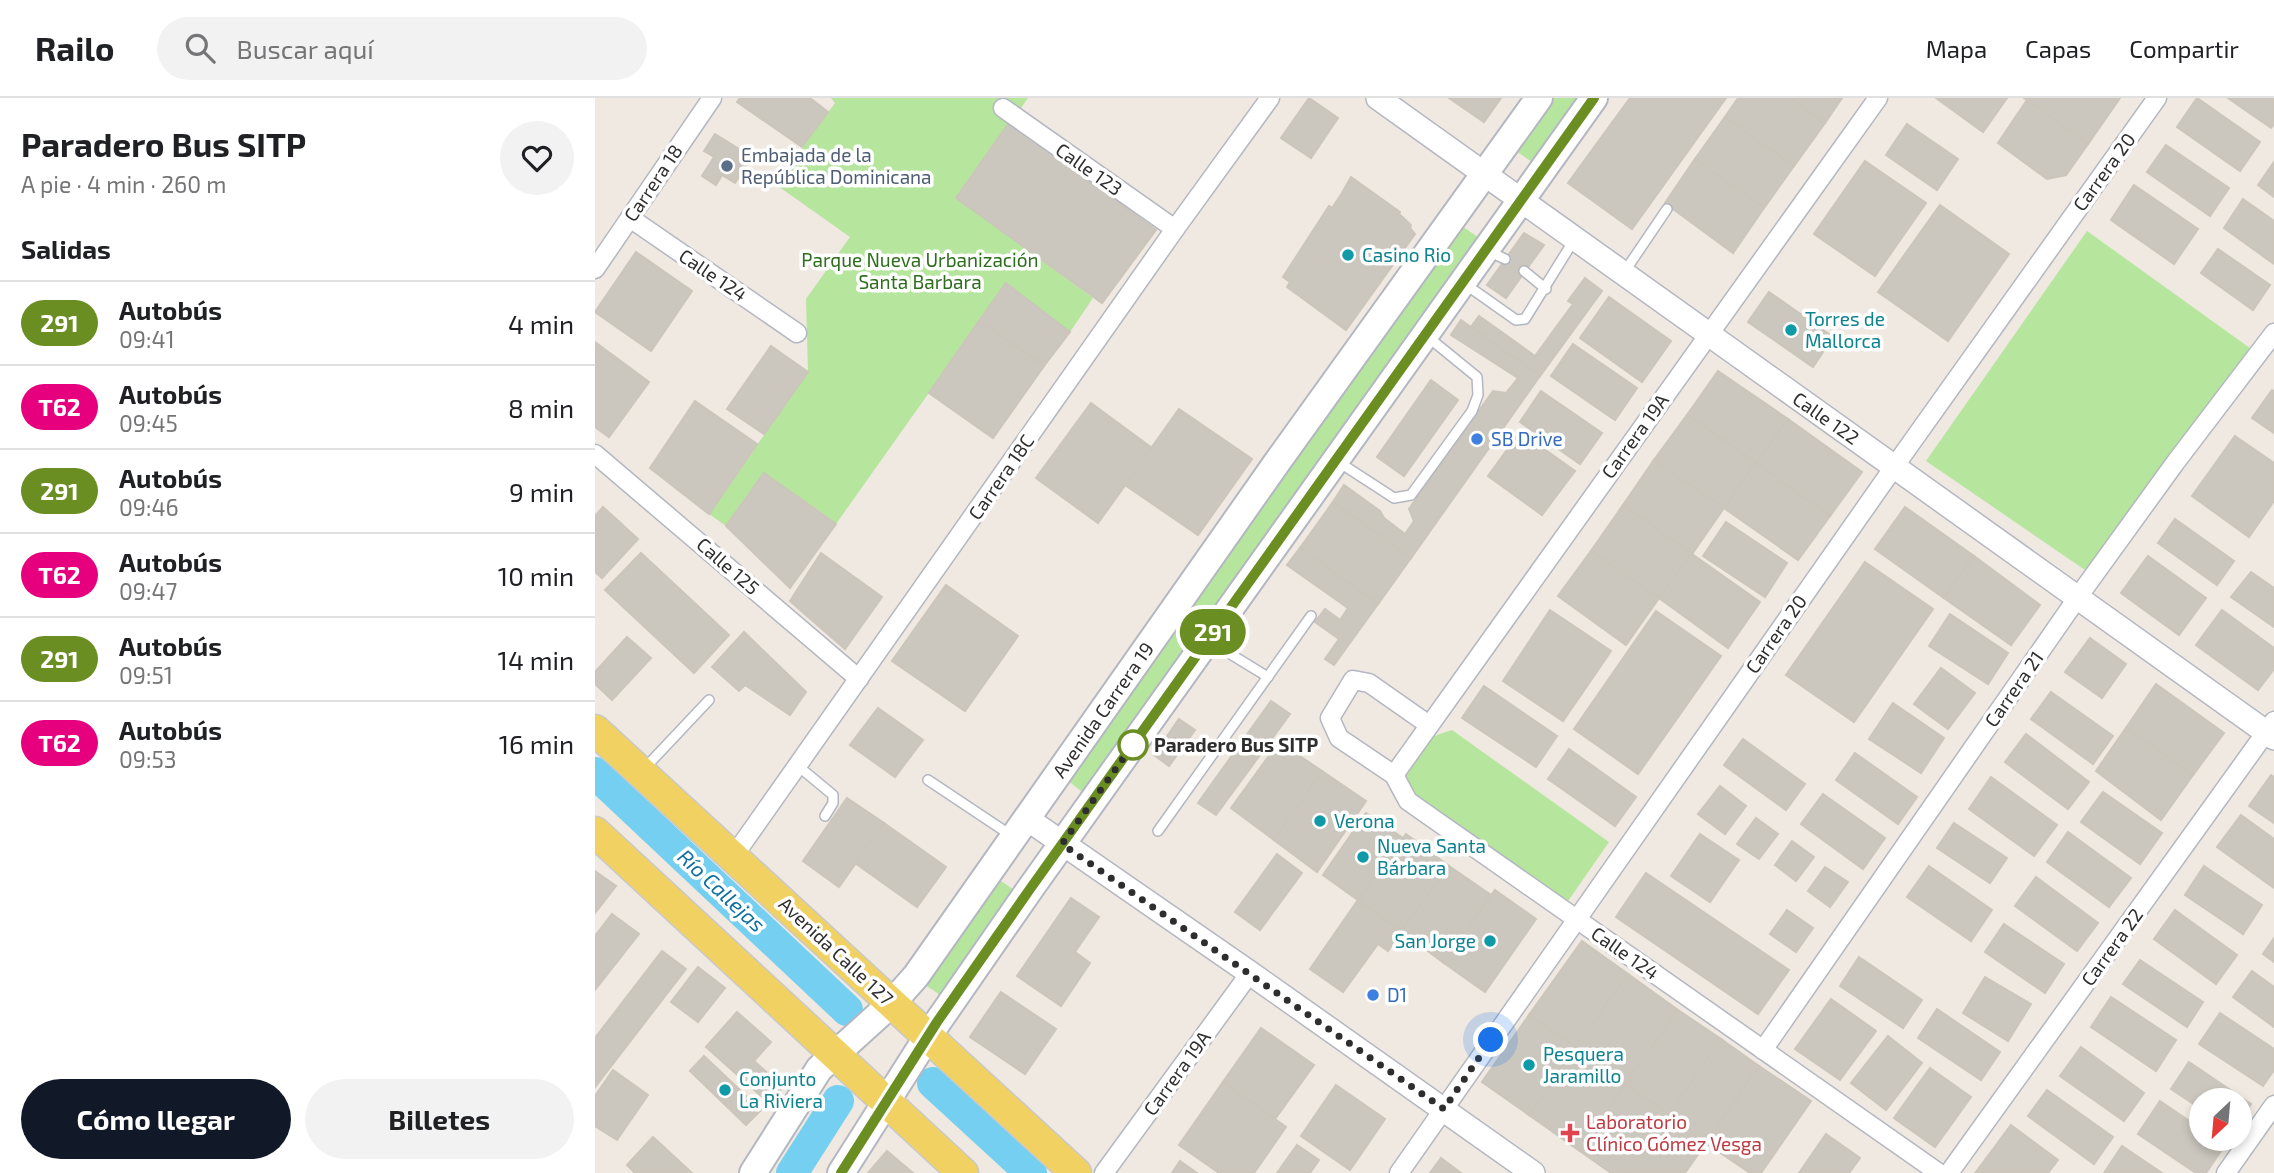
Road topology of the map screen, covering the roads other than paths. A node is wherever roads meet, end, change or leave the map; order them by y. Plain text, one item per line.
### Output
1 (712, 98) edge
2 (1270, 98) edge
3 (1378, 98) edge
4 (1539, 98) edge
5 (1594, 98) edge
6 (1878, 98) edge
7 (2157, 98) edge
8 (1003, 108) dead end
9 (1484, 174) junction
10 (1521, 200) junction
11 (1667, 209) dead end
12 (630, 218) junction
13 (1175, 229) junction
14 (1575, 239) junction
15 (595, 269) edge
16 (1524, 271) dead end
17 (1623, 274) junction
18 (1463, 282) junction
19 (1546, 289) junction
20 (797, 333) dead end
21 (2274, 333) edge
22 (1425, 335) junction
23 (1707, 335) junction
24 (595, 454) edge
25 (1335, 460) junction
26 (1894, 467) junction
27 (2078, 597) junction
28 (1311, 616) dead end
29 (1207, 640) junction
30 (1268, 677) junction
31 (859, 679) junction
32 (709, 699) dead end
33 (1429, 725) junction
34 (595, 730) edge
35 (2271, 731) edge
36 (798, 766) junction
37 (641, 772) junction
38 (1394, 775) junction
39 (928, 780) dead end
40 (825, 816) dead end
41 (1020, 827) junction
42 (1158, 831) dead end
43 (595, 832) edge
44 (1062, 844) junction
45 (733, 857) junction
46 (1576, 919) junction
47 (1250, 973) junction
48 (892, 1003) junction
49 (928, 1036) junction
50 (1763, 1050) junction
51 (835, 1054) junction
52 (886, 1101) junction
53 (2274, 1105) edge
54 (1444, 1109) junction
55 (753, 1173) edge
56 (841, 1173) edge
57 (963, 1173) edge
58 (1076, 1173) edge
59 (1104, 1173) edge
60 (1399, 1173) edge
61 (1533, 1173) edge
62 (1939, 1173) edge
63 (1949, 1173) edge
64 (2226, 1173) edge

1 - 12 street, Carrera 18
2 - 13 street, Carrera 18C
3 - 9 street, Calle 122
4 - 9 main road, Avenida Carrera 19
5 - 10 main road
6 - 23 street, Carrera 19A
7 - 26 street, Carrera 20
8 - 13 street, Calle 123
9 - 10 street, Calle 122
9 - 41 main road, Avenida Carrera 19
10 - 14 street, Calle 122
10 - 18 main road
11 - 17 lane
12 - 15 street, Carrera 18
12 - 20 street, Calle 124
13 - 31 street, Carrera 18C
14 - 17 street, Calle 122
14 - 19 lane
16 - 19 lane
17 - 23 street, Calle 122
18 - 19 lane
18 - 22 main road
21 - 27 street, Carrera 21
22 - 25 main road
22 - 25 lane
23 - 26 street, Calle 122
23 - 33 street, Carrera 19A
24 - 31 street, Calle 125
25 - 29 main road
26 - 27 street, Calle 122
26 - 46 street, Carrera 20
27 - 35 street, Calle 122
27 - 50 street, Carrera 21
28 - 30 lane
29 - 30 lane
29 - 44 main road
30 - 42 lane
31 - 36 street, Carrera 18C
32 - 37 lane
33 - 38 street, Carrera 19A
33 - 38 street, Calle 124
34 - 37 main road, Avenida Calle 127
35 - 63 street, Carrera 22
36 - 40 lane
36 - 45 street, Carrera 18C
37 - 45 main road, Avenida Calle 127
38 - 46 street, Calle 124
39 - 41 lane
41 - 44 street
41 - 48 main road, Avenida Carrera 19
43 - 51 main road
44 - 47 street
44 - 49 main road
45 - 48 main road, Avenida Calle 127
46 - 50 street, Calle 124
46 - 54 street, Carrera 20
47 - 54 street
47 - 59 street, Carrera 19A
48 - 49 main road, Avenida Calle 127
48 - 51 main road, Avenida Carrera 19
49 - 52 main road
49 - 58 main road, Avenida Calle 127
50 - 62 street, Calle 124
51 - 52 main road
51 - 55 main road, Avenida Carrera 19
52 - 56 main road
52 - 57 main road
53 - 64 street
54 - 60 street, Carrera 20
54 - 61 street

